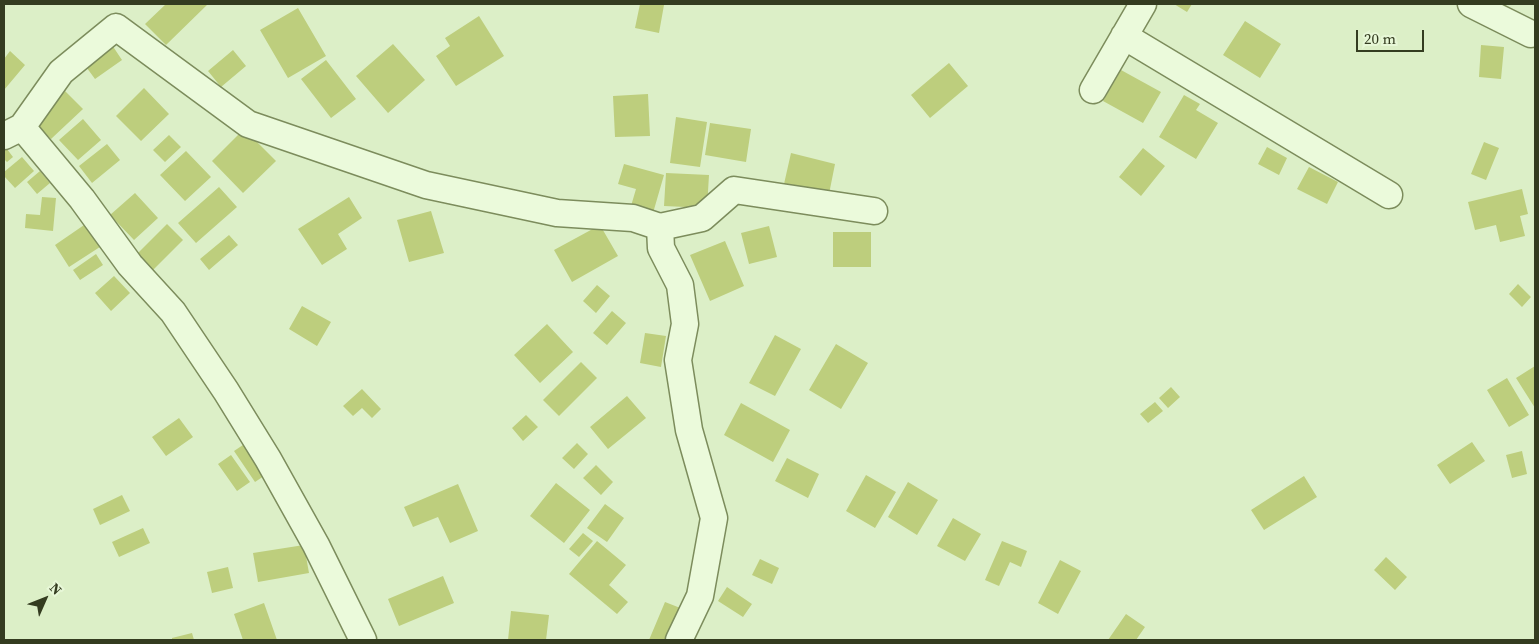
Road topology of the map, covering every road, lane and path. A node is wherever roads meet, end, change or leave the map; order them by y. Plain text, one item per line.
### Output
1 (1143, 4) edge
2 (1472, 4) edge
3 (1531, 34) dead end
4 (1124, 36) junction
5 (1093, 90) dead end
6 (13, 131) edge
7 (1389, 195) dead end
8 (874, 211) dead end
9 (660, 228) junction
10 (363, 640) edge
11 (679, 640) edge

1 - 4 street
2 - 3 street
4 - 5 street
4 - 7 street
6 - 9 street
6 - 10 street
8 - 9 street
9 - 11 street

